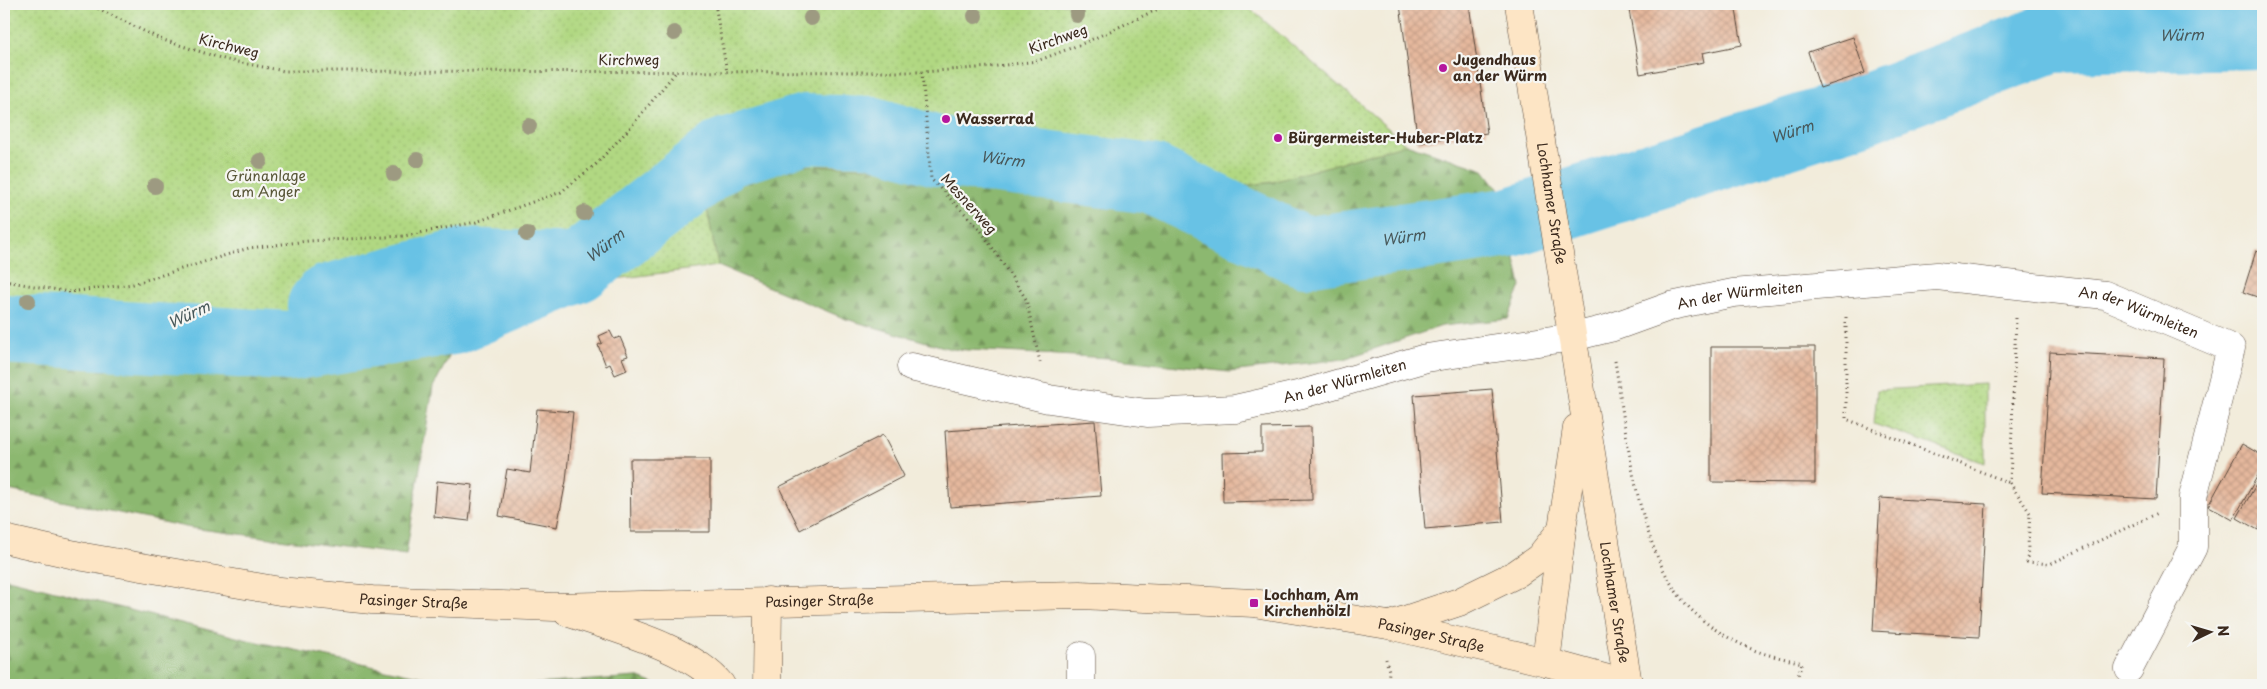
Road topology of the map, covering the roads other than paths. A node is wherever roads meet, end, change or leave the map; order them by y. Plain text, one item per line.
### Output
1 (1520, 4) edge
2 (1572, 337) junction
3 (912, 367) dead end
4 (1581, 404) junction
5 (1562, 529) junction
6 (4, 539) edge
7 (768, 601) junction
8 (554, 607) junction
9 (1388, 625) junction
10 (1081, 656) dead end
11 (1546, 662) junction
12 (2130, 669) dead end
13 (721, 685) edge
14 (767, 685) edge
15 (1081, 685) edge
16 (1629, 685) edge

1 - 2 main road, Lochhamer Straße
2 - 3 street, An der Würmleiten
2 - 4 main road, Lochhamer Straße
2 - 12 street, An der Würmleiten
4 - 5 main road, Lochhamer Straße
4 - 16 main road, Lochhamer Straße
5 - 9 main road
5 - 11 main road, Lochhamer Straße
6 - 8 main road, Pasinger Straße
7 - 8 main road, Pasinger Straße
7 - 9 main road, Pasinger Straße
7 - 14 main road
8 - 13 main road
9 - 11 main road, Pasinger Straße
10 - 15 street
11 - 16 main road, Pasinger Straße

